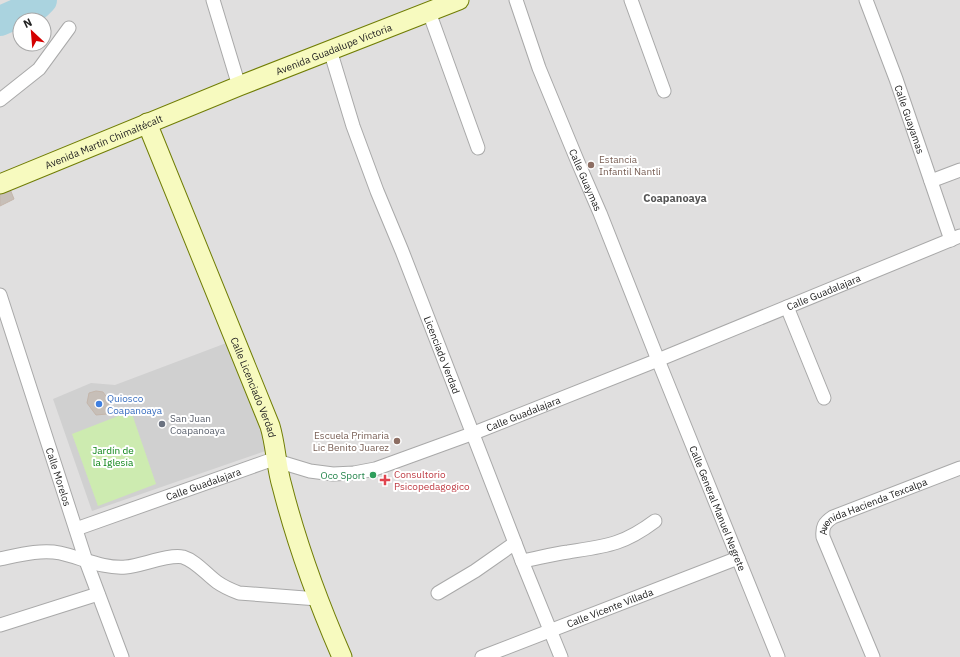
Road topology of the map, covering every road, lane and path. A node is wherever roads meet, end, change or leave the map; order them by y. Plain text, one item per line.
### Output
1 (213, 0) edge
2 (459, 0) edge
3 (516, 0) edge
4 (631, 0) edge
5 (866, 0) edge
6 (429, 12) junction
7 (68, 28) dead end
8 (330, 50) junction
9 (239, 86) junction
10 (664, 90) dead end
11 (208, 99) joint
12 (0, 100) edge
13 (147, 123) junction
14 (478, 148) dead end
15 (960, 170) edge
16 (931, 181) junction
17 (0, 184) edge
18 (956, 238) edge
19 (0, 295) edge
20 (787, 307) junction
21 (658, 360) junction
22 (824, 398) dead end
23 (474, 433) junction
24 (277, 461) junction
25 (960, 468) edge
26 (655, 521) dead end
27 (76, 529) junction
28 (515, 543) junction
29 (738, 558) junction
30 (0, 559) edge
31 (86, 561) junction
32 (522, 561) junction
33 (438, 592) dead end
34 (98, 594) junction
35 (318, 599) junction
36 (0, 625) edge
37 (550, 630) junction
38 (122, 657) edge
39 (342, 657) edge
40 (482, 657) edge
41 (561, 657) edge
42 (778, 657) edge
43 (873, 657) edge

1 - 9 street
2 - 6 street, Avenida Guadalupe Victoria
3 - 21 street, Calle Guaymas
4 - 10 street
5 - 16 street, Calle Guayamas
6 - 8 street, Avenida Guadalupe Victoria
6 - 14 street
7 - 12 street
8 - 9 street, Avenida Guadalupe Victoria
8 - 23 street, Licenciado Verdad
9 - 11 street, Avenida Guadalupe Victoria
11 - 13 street, Avenida Martín Chimaltécalt
13 - 17 street, Avenida Martín Chimaltécalt
13 - 24 street, Calle Licenciado Verdad
15 - 16 street
16 - 18 street, Calle Guayamas
18 - 20 street, Calle Guadalajara
19 - 27 street, Calle Morelos
20 - 21 street, Calle Guadalajara
20 - 22 street
21 - 23 street, Calle Guadalajara
21 - 29 street, Calle General Manuel Negrete
23 - 24 street, Calle Guadalajara
23 - 28 street, Licenciado Verdad
24 - 27 street, Calle Guadalajara
24 - 35 street, Calle Licenciado Verdad
25 - 43 street, Avenida Hacienda Texcalpa
26 - 32 street
27 - 31 street, Calle Morelos
28 - 32 street, Licenciado Verdad
28 - 33 street
29 - 37 street, Calle Vicente Villada
29 - 42 street, Calle General Manuel Negrete
30 - 31 street
31 - 34 street, Calle Morelos
31 - 35 street
32 - 37 street, Licenciado Verdad
34 - 36 street
34 - 38 street, Calle Morelos
35 - 39 street, Calle Licenciado Verdad
37 - 40 street, Calle Vicente Villada
37 - 41 street, Licenciado Verdad

